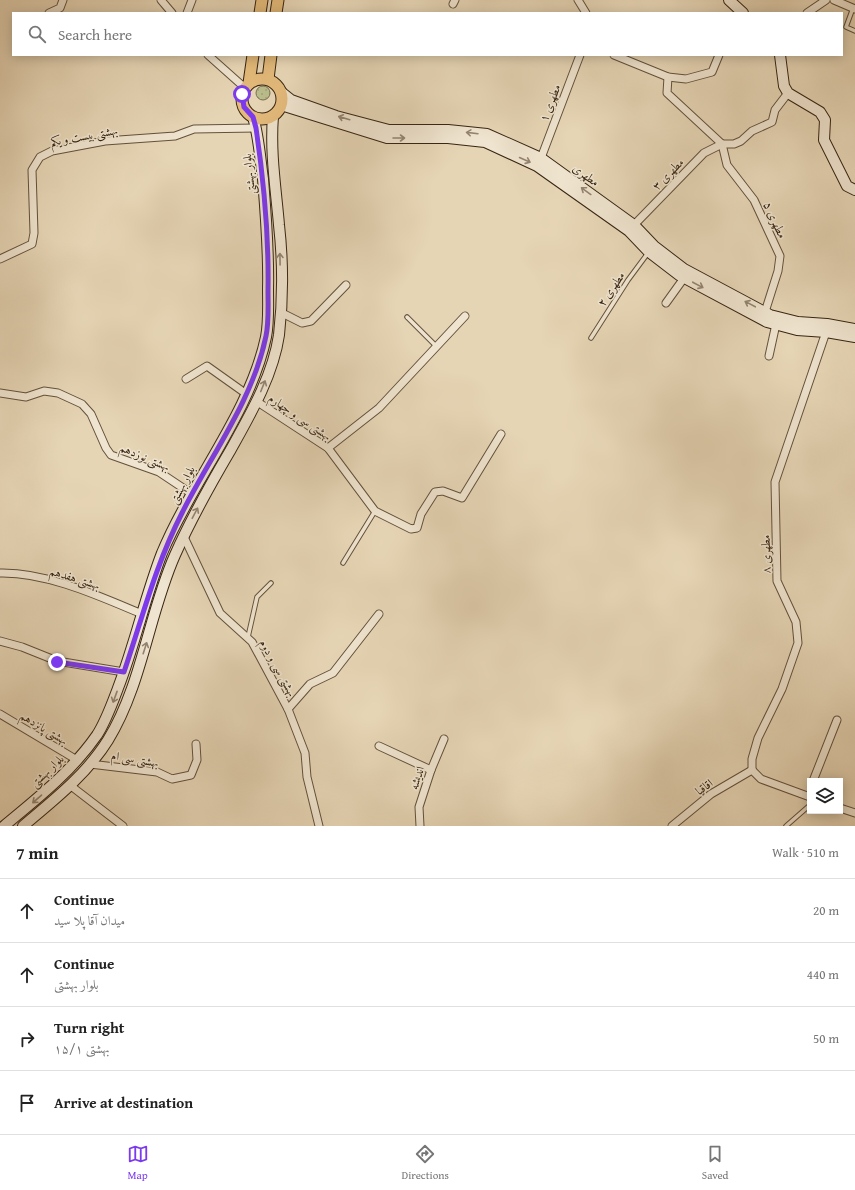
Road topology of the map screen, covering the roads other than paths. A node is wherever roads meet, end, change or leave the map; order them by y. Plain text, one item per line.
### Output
1 (63, 0) edge
2 (161, 0) edge
3 (192, 0) edge
4 (262, 0) edge
5 (278, 0) edge
6 (578, 0) edge
7 (729, 0) edge
8 (826, 0) edge
9 (834, 0) edge
10 (854, 8) edge
11 (51, 12) edge
12 (171, 12) edge
13 (187, 12) edge
14 (260, 12) edge
15 (276, 12) edge
16 (585, 12) edge
17 (740, 12) edge
18 (808, 12) edge
19 (855, 32) edge
20 (209, 56) edge
21 (253, 56) edge
22 (271, 56) edge
23 (580, 56) edge
24 (617, 56) edge
25 (719, 56) edge
26 (780, 56) edge
27 (668, 76) junction
28 (268, 79) junction
29 (247, 85) junction
30 (281, 92) junction
31 (788, 94) junction
32 (281, 106) junction
33 (273, 116) junction
34 (253, 117) junction
35 (256, 128) junction
36 (722, 144) junction
37 (541, 158) junction
38 (855, 190) edge
39 (634, 225) junction
40 (649, 252) junction
41 (0, 259) edge
42 (684, 278) junction
43 (346, 285) dead end
44 (666, 303) dead end
45 (280, 312) junction
46 (765, 312) junction
47 (465, 316) dead end
48 (407, 317) dead end
49 (776, 324) junction
50 (855, 328) edge
51 (826, 332) junction
52 (855, 337) edge
53 (591, 338) dead end
54 (436, 346) junction
55 (769, 356) dead end
56 (186, 380) dead end
57 (0, 393) edge
58 (245, 393) junction
59 (256, 401) junction
60 (501, 434) dead end
61 (328, 448) junction
62 (192, 494) junction
63 (375, 511) junction
64 (184, 537) junction
65 (343, 563) dead end
66 (0, 573) edge
67 (271, 583) dead end
68 (142, 614) junction
69 (379, 614) dead end
70 (247, 638) junction
71 (0, 641) edge
72 (124, 672) junction
73 (288, 710) junction
74 (0, 714) edge
75 (837, 720) dead end
76 (444, 739) dead end
77 (196, 744) dead end
78 (379, 746) dead end
79 (77, 760) junction
80 (90, 764) junction
81 (431, 770) junction
82 (752, 770) junction
83 (814, 778) edge
84 (70, 786) junction
85 (807, 793) edge
86 (807, 808) edge
87 (843, 809) edge
88 (855, 813) edge
89 (4, 826) edge
90 (23, 826) edge
91 (123, 826) edge
92 (319, 826) edge
93 (420, 826) edge
94 (672, 826) edge
95 (786, 826) edge

1 - 11 street
2 - 12 street
3 - 13 street
4 - 14 main road
5 - 15 main road
6 - 16 street
7 - 17 main road
8 - 18 street
9 - 10 street
10 - 19 lane
20 - 29 street
21 - 29 main road
22 - 28 main road
23 - 37 street, مطهری ۱
24 - 27 street
25 - 27 street
26 - 31 main road
27 - 36 street
28 - 29 main road
28 - 30 main road
29 - 34 main road
30 - 32 main road
37 -> 30 main road, مطهری
31 - 36 street, مطهری ۳
31 - 38 main road
32 - 33 main road
32 -> 40 main road, مطهری
33 - 34 main road
45 -> 33 main road, بلوار بهشتی
34 - 35 main road, بلوار بهشتی
35 - 41 street, بهشتی بیست و یکم
35 - 58 main road, بلوار بهشتی
36 - 39 street, مطهری ۳
36 - 46 street, مطهری ۵
39 -> 37 main road, مطهری
46 -> 39 main road, مطهری
40 - 42 main road, مطهری
40 - 53 lane, مطهری ۲
42 - 44 street
42 -> 49 main road, مطهری
43 - 45 street
59 -> 45 main road, بلوار بهشتی
46 - 50 main road, مطهری
47 - 54 street
48 - 54 lane
49 - 51 main road, مطهری
49 - 55 street
51 - 52 main road, مطهری
51 - 82 street, مطهری ۸
54 - 61 street
56 - 58 street
57 - 62 street, بهشتی نوزدهم
58 - 62 main road, بلوار بهشتی
59 - 61 street, بهشتی سی و چهارم
64 -> 59 main road, بلوار بهشتی
60 - 63 street, بهشتی سی و چهارم
61 - 63 street, بهشتی سی و چهارم
62 - 68 main road, بلوار بهشتی
63 - 65 lane
64 - 70 street, بهشتی سی و دوم
80 -> 64 main road, بلوار بهشتی
66 - 68 street, بهشتی هفدهم
67 - 70 lane
68 - 72 main road, بلوار بهشتی
69 - 73 street
70 - 73 street, بهشتی سی و دوم
71 - 72 street
72 -> 79 main road, بلوار بهشتی
73 - 92 street, بهشتی سی و دوم
74 - 79 street, بهشتی پانزدهم
75 - 83 street
76 - 81 street, اندیشه
77 - 80 street, بهشتی سی ام
78 - 81 street
79 -> 89 main road, بلوار بهشتی
80 - 84 main road, بلوار بهشتی
81 - 93 street, اندیشه
82 - 85 street
82 - 94 street, اقاقیا
84 - 90 main road, بلوار بهشتی
84 - 91 street
86 - 95 lane
87 - 88 street

